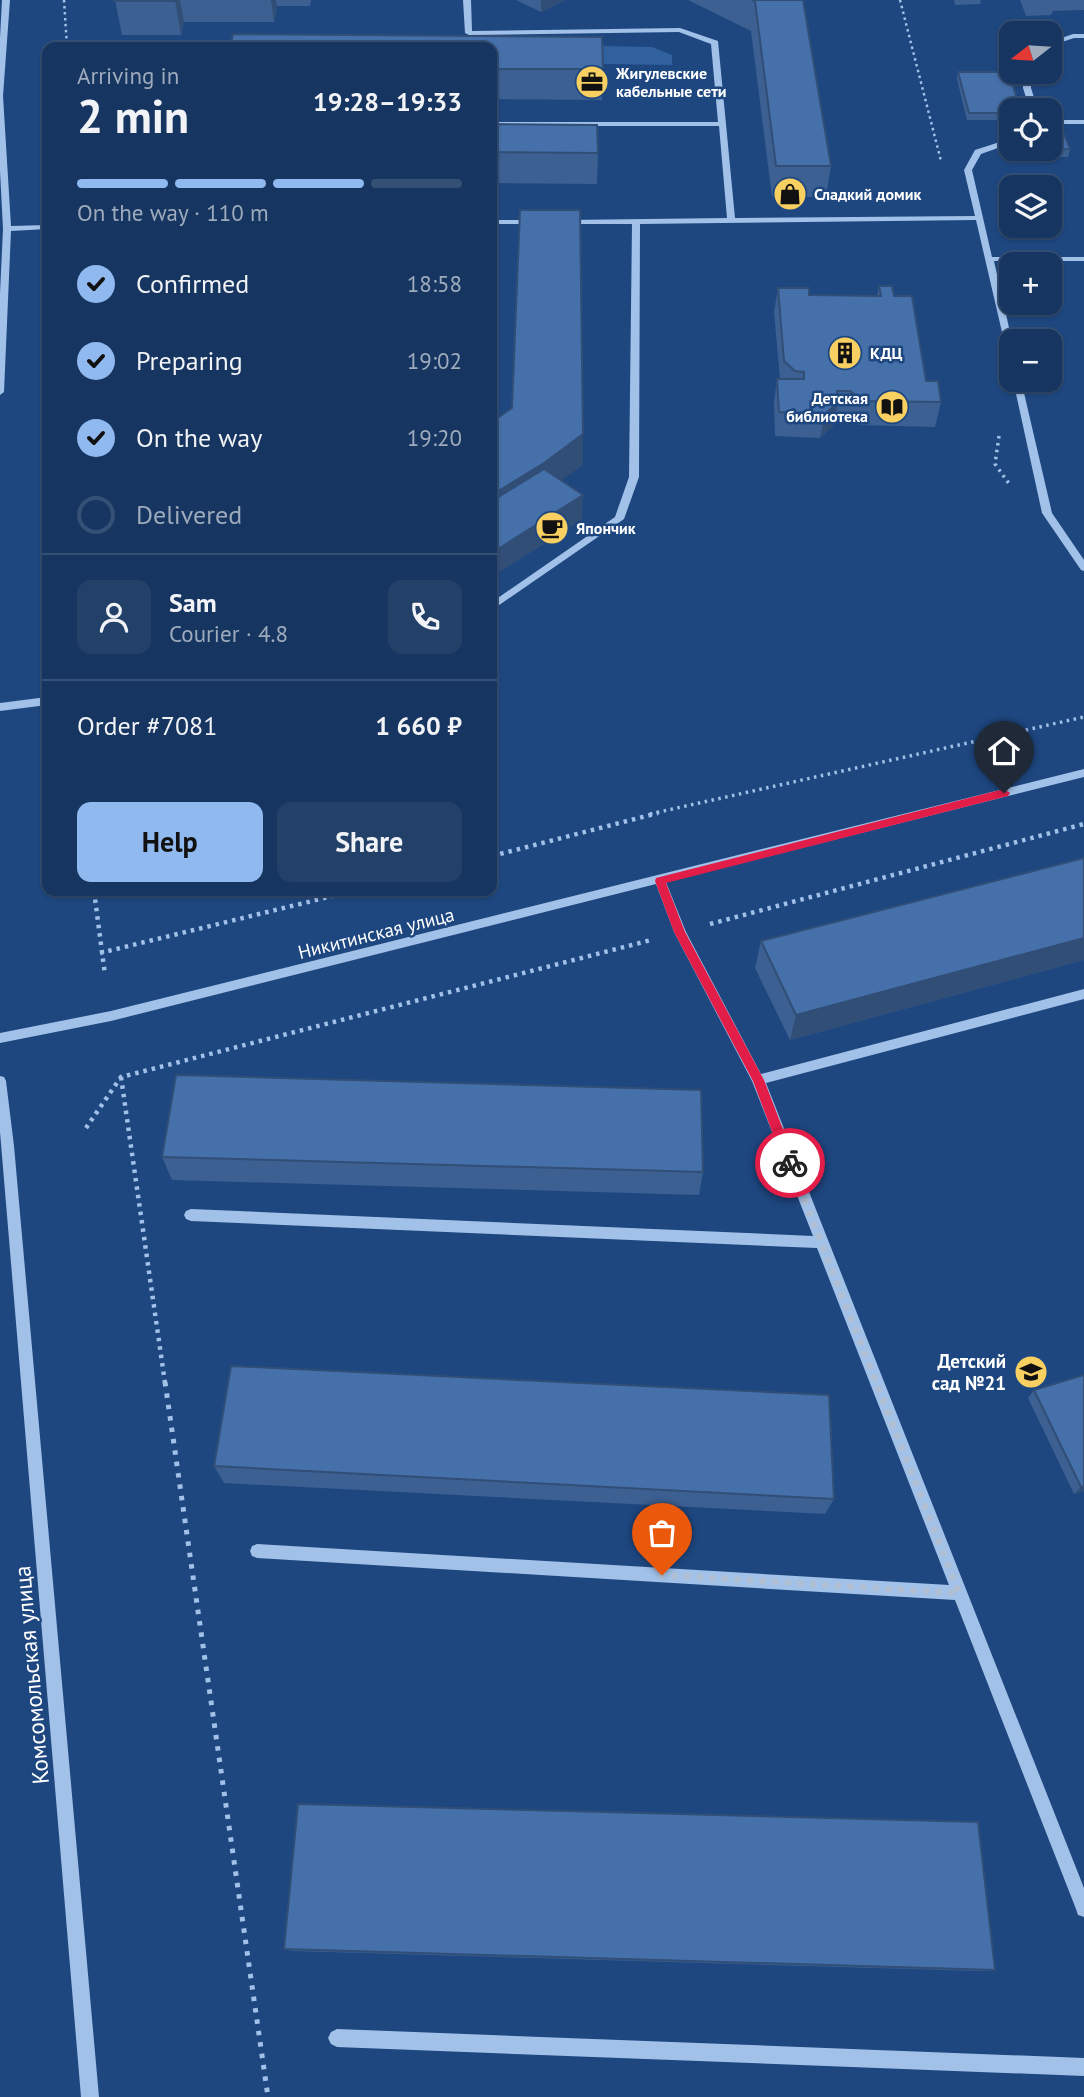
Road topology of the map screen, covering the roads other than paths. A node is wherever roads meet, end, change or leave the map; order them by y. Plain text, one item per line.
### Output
1 (6, 0) edge
2 (467, 0) edge
3 (469, 33) junction
4 (1084, 36) edge
5 (1062, 40) edge
6 (467, 42) edge
7 (0, 96) edge
8 (1062, 122) edge
9 (1084, 122) edge
10 (497, 124) edge
11 (721, 124) junction
12 (999, 144) edge
13 (980, 218) junction
14 (731, 220) junction
15 (497, 222) edge
16 (545, 222) edge
17 (559, 222) edge
18 (636, 222) junction
19 (42, 227) edge
20 (7, 229) junction
21 (989, 259) junction
22 (1084, 259) edge
23 (1005, 329) edge
24 (0, 392) edge
25 (1020, 392) edge
26 (1084, 568) edge
27 (497, 604) edge
28 (42, 702) edge
29 (0, 707) edge
30 (1084, 773) edge
31 (660, 881) junction
32 (1084, 993) edge
33 (0, 1038) edge
34 (758, 1080) junction
35 (0, 1081) edge
36 (191, 1216) dead end
37 (821, 1242) junction
38 (257, 1551) dead end
39 (959, 1593) junction
40 (1084, 1909) edge
41 (337, 2038) dead end
42 (1084, 2067) edge
43 (90, 2097) edge

1 - 7 street
2 - 3 street
3 - 6 street
3 - 11 street
4 - 5 lane
7 - 20 street
8 - 9 street
10 - 11 lane
11 - 14 street
12 - 13 street
13 - 14 street
13 - 21 street
14 - 18 street
15 - 16 street
17 - 18 street
18 - 27 street
19 - 20 street
20 - 24 street
21 - 22 street
21 - 23 street
25 - 26 street
28 - 29 street
30 - 31 street, Никитинская улица
31 - 33 street, Никитинская улица
31 - 34 street
32 - 34 street
34 - 37 street
35 - 43 street, Комсомольская улица
36 - 37 street
37 - 39 street
38 - 39 street
39 - 40 street
41 - 42 street

